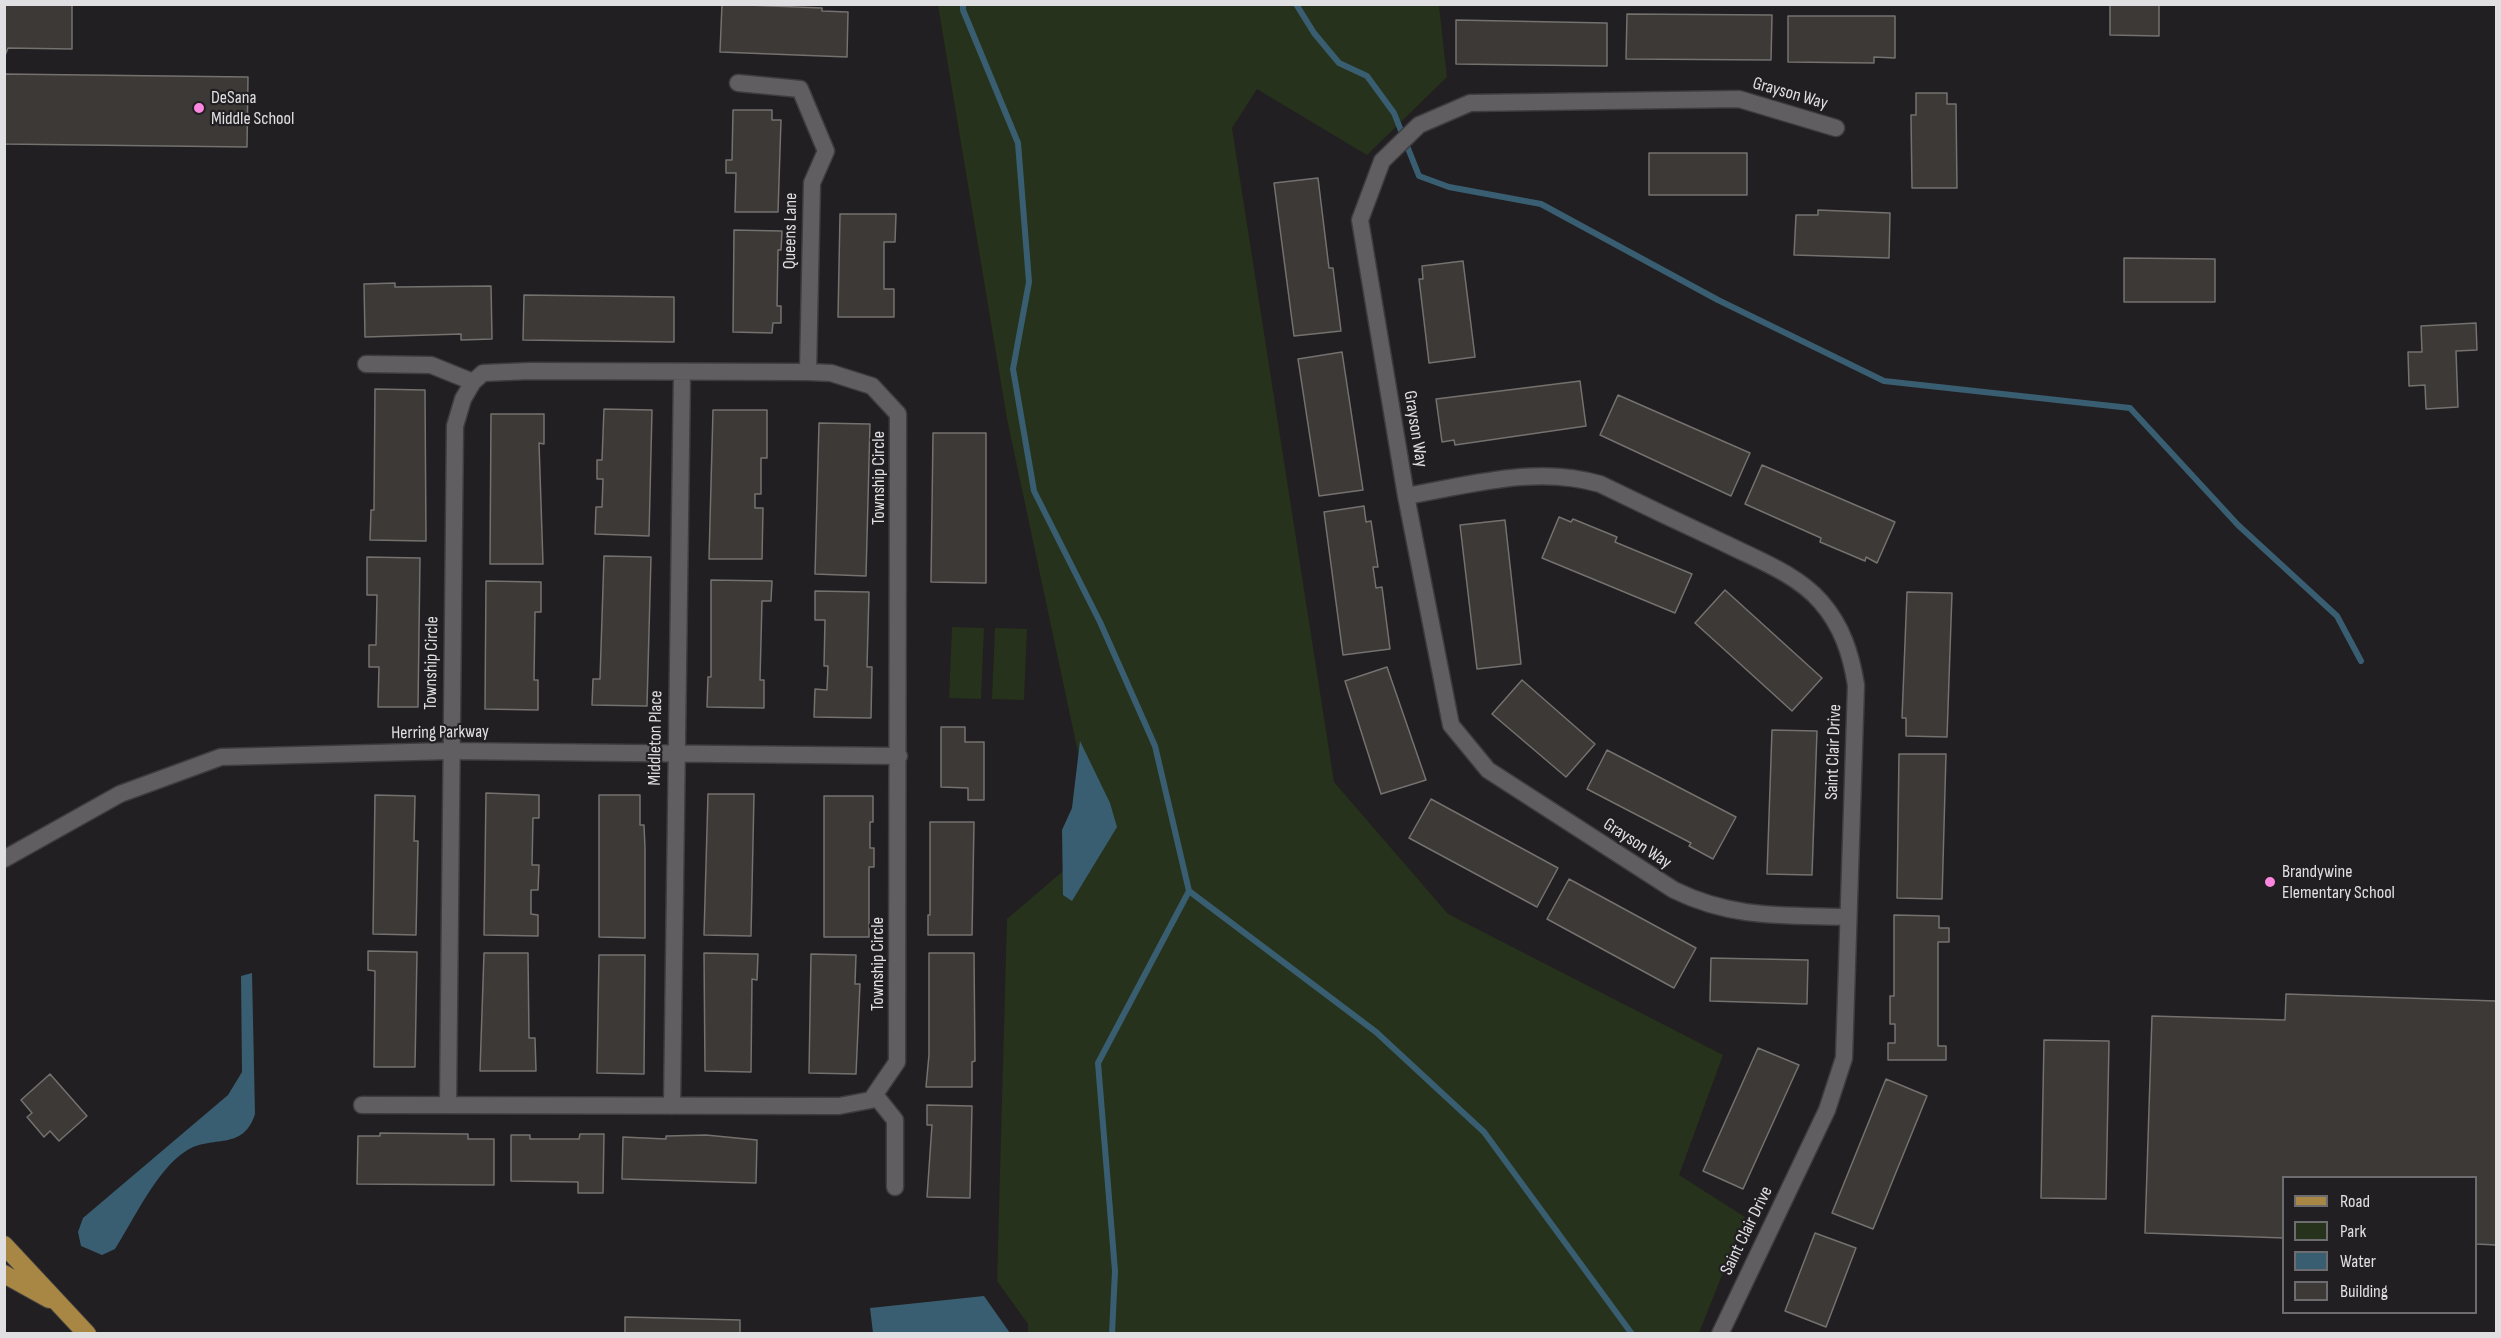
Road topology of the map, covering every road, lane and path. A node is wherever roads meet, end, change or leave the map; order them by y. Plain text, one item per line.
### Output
1 (738, 83) dead end
2 (1836, 128) dead end
3 (366, 364) dead end
4 (682, 372) junction
5 (808, 372) junction
6 (473, 382) junction
7 (1406, 496) junction
8 (450, 751) junction
9 (675, 753) junction
10 (898, 756) junction
11 (4, 859) edge
12 (1847, 917) junction
13 (874, 1095) junction
14 (362, 1105) dead end
15 (448, 1105) junction
16 (672, 1106) junction
17 (895, 1187) dead end
18 (4, 1245) edge
19 (4, 1274) edge
20 (59, 1304) junction
21 (87, 1334) edge
22 (1720, 1334) edge

1 - 5 street, Queens Lane
2 - 7 street, Grayson Way
3 - 6 street
4 - 5 street, Township Circle
4 - 6 street, Township Circle
4 - 9 street, Middleton Place
5 - 10 street, Township Circle
6 - 8 street, Township Circle
7 - 12 street, Grayson Way
7 - 12 street, Saint Clair Drive
8 - 9 street, Herring Parkway
8 - 11 street, Herring Parkway
8 - 15 street, Township Circle
9 - 10 street, Herring Parkway
9 - 16 street, Middleton Place
10 - 13 street, Township Circle
12 - 22 street, Saint Clair Drive
13 - 16 street
13 - 17 street
14 - 15 street
15 - 16 street
18 - 20 main road
19 - 20 main road
20 - 21 main road

